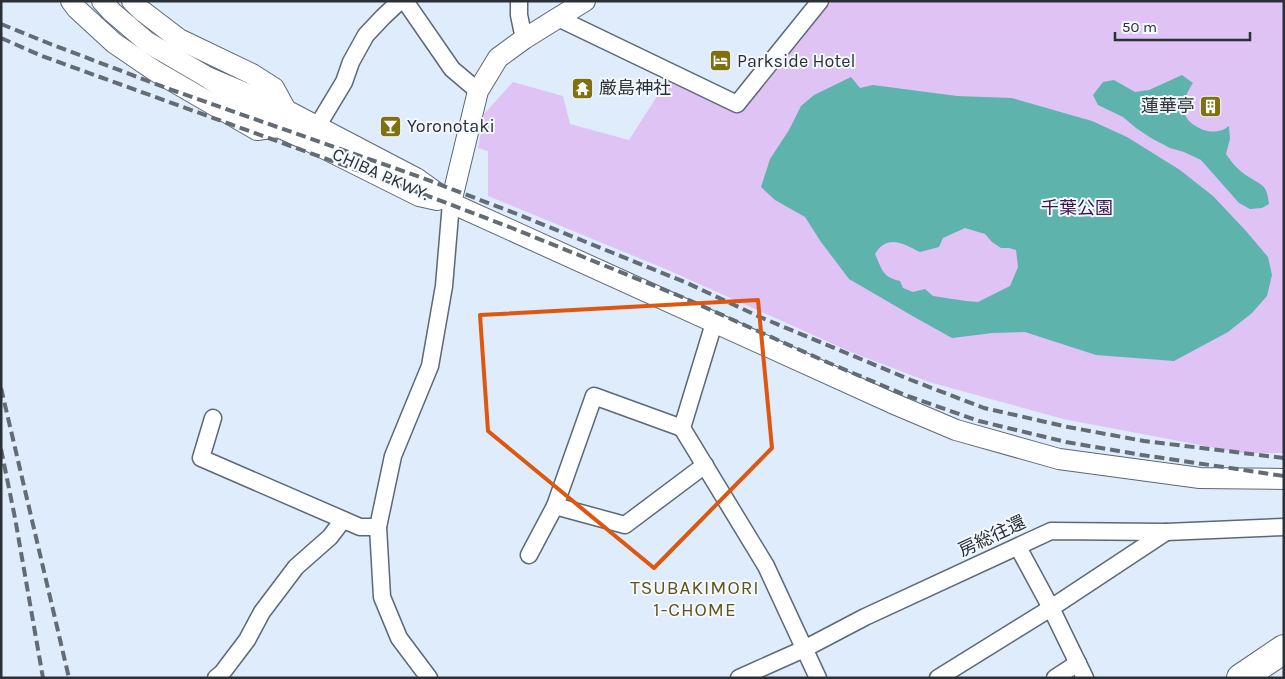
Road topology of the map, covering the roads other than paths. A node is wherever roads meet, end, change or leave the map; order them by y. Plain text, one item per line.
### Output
1 (71, 1) edge
2 (102, 1) edge
3 (132, 1) edge
4 (400, 1) edge
5 (405, 1) edge
6 (519, 1) edge
7 (585, 1) edge
8 (820, 1) edge
9 (558, 18) junction
10 (524, 39) junction
11 (478, 91) junction
12 (282, 119) junction
13 (313, 133) junction
14 (451, 203) junction
15 (714, 323) junction
16 (213, 418) dead end
17 (682, 428) junction
18 (705, 465) junction
19 (1284, 479) edge
20 (555, 506) junction
21 (343, 520) junction
22 (378, 527) junction
23 (1283, 529) edge
24 (1166, 532) junction
25 (1018, 547) junction
26 (529, 555) dead end
27 (1051, 608) junction
28 (804, 649) junction
29 (1284, 649) edge
30 (1081, 670) edge
31 (1284, 670) edge
32 (426, 677) edge
33 (216, 678) edge
34 (740, 678) edge
35 (818, 678) edge
36 (938, 678) edge
37 (1055, 678) edge
38 (1241, 678) edge
39 (1272, 678) edge

1 - 12 street
2 - 12 street, CHIBA PKWY.
3 - 12 street
4 - 13 street
5 - 11 street
6 - 10 street
7 - 9 street
8 - 9 street
9 - 10 street
10 - 11 street
11 - 14 street
12 - 13 street, CHIBA PKWY.
13 - 14 street, CHIBA PKWY.
14 - 15 street, CHIBA PKWY.
14 - 22 street
15 - 17 street
15 - 19 street, CHIBA PKWY.
16 - 21 street
17 - 18 street
17 - 20 street
18 - 20 street
18 - 28 street
20 - 26 street
21 - 22 street
21 - 33 street
22 - 32 street
23 - 24 street, 房総往還
24 - 25 street, 房総往還
24 - 27 street
25 - 27 street
25 - 28 street, 房総往還
27 - 30 street
27 - 36 street
28 - 34 street, 房総往還
28 - 35 street
29 - 38 highway
30 - 37 street
31 - 39 highway

